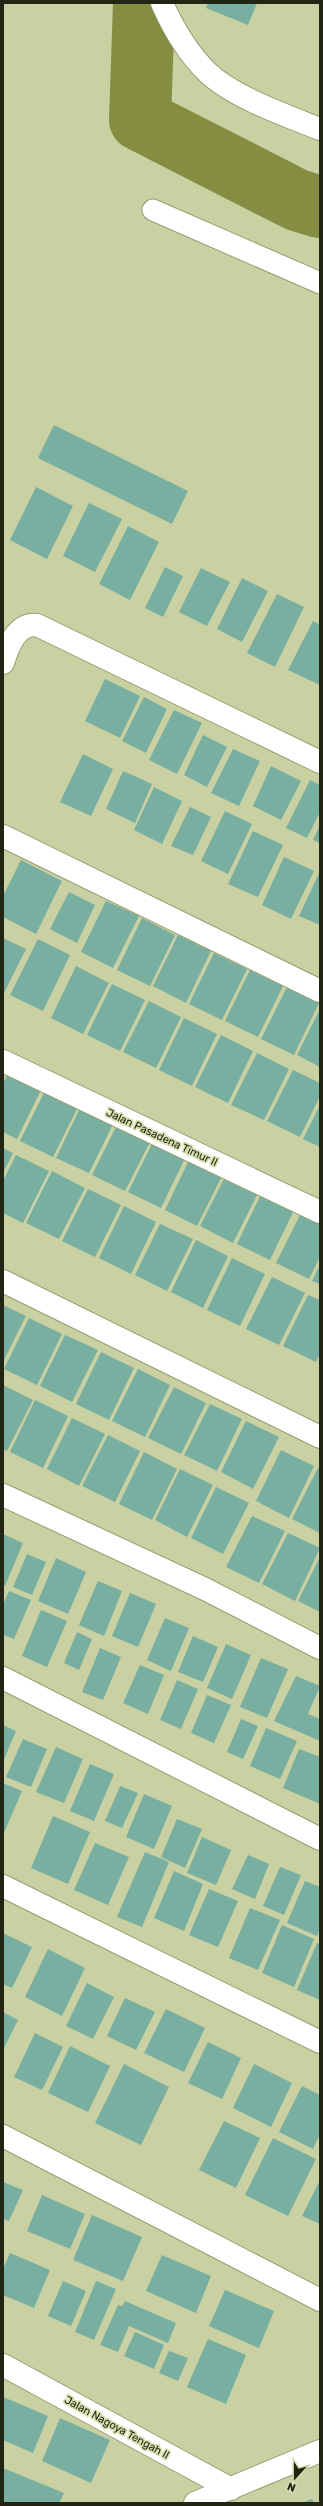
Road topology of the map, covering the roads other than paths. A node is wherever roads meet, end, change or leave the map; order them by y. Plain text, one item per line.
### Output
1 (162, 3) edge
2 (320, 129) edge
3 (153, 210) dead end
4 (320, 283) edge
5 (3, 663) edge
6 (320, 762) edge
7 (3, 836) edge
8 (320, 991) edge
9 (3, 1061) edge
10 (320, 1212) edge
11 (3, 1281) edge
12 (320, 1437) edge
13 (3, 1495) edge
14 (320, 1648) edge
15 (3, 1678) edge
16 (320, 1839) edge
17 (3, 1886) edge
18 (320, 2042) edge
19 (3, 2136) edge
20 (320, 2300) edge
21 (3, 2365) edge
22 (320, 2451) edge
23 (231, 2489) junction
24 (194, 2503) edge

1 - 2 street
3 - 4 lane
5 - 6 street
7 - 8 street
9 - 10 street, Jalan Pasadena Timur II
11 - 12 street
13 - 14 street
15 - 16 street
17 - 18 street
19 - 20 street
21 - 23 street, Jalan Nagoya Tengah II
22 - 23 street
23 - 24 street

